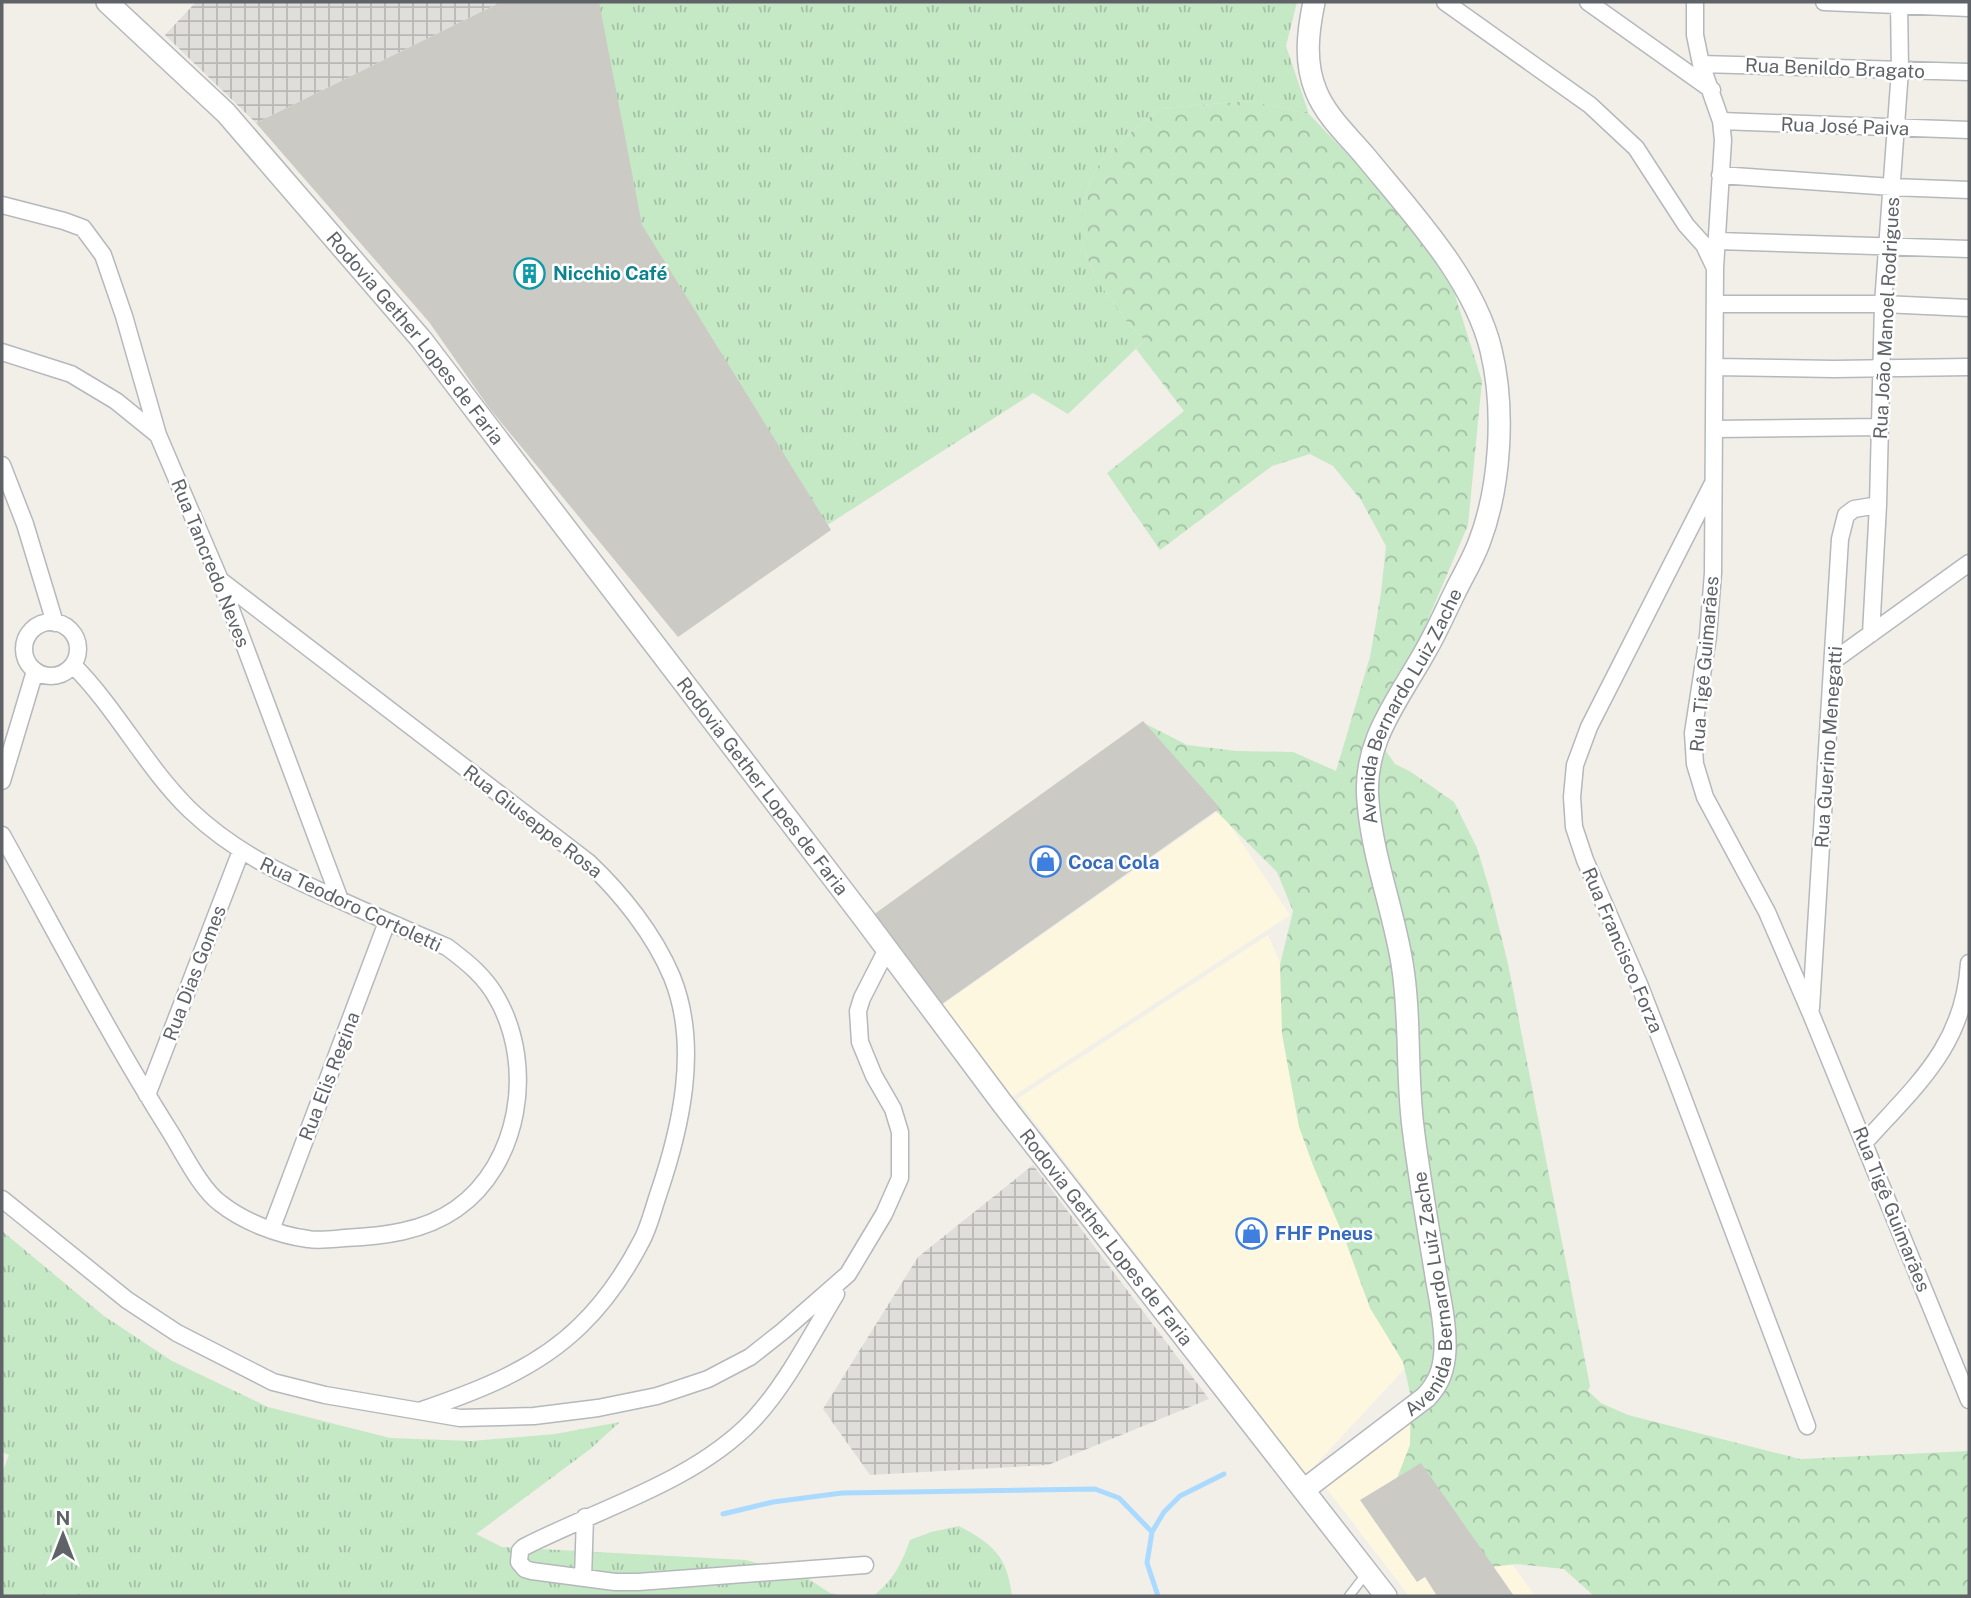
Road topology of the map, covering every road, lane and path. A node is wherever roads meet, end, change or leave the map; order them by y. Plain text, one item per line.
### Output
1 (107, 2) edge
2 (1314, 2) edge
3 (1445, 2) edge
4 (1588, 2) edge
5 (1695, 2) edge
6 (1824, 2) edge
7 (1899, 3) edge
8 (1969, 8) edge
9 (1701, 64) junction
10 (1900, 69) junction
11 (1969, 72) edge
12 (1712, 90) junction
13 (1721, 121) junction
14 (1895, 128) junction
15 (1969, 130) edge
16 (1720, 175) junction
17 (1892, 187) junction
18 (1969, 190) edge
19 (2, 205) edge
20 (1718, 242) junction
21 (1886, 248) junction
22 (1969, 249) edge
23 (1716, 268) junction
24 (1883, 303) junction
25 (1716, 304) junction
26 (1969, 308) edge
27 (2, 352) edge
28 (1969, 366) edge
29 (1715, 367) junction
30 (1880, 367) junction
31 (1880, 427) junction
32 (1714, 429) junction
33 (158, 435) junction
34 (2, 465) edge
35 (1714, 482) junction
36 (1878, 505) junction
37 (1969, 563) edge
38 (220, 580) junction
39 (55, 623) junction
40 (1871, 634) junction
41 (1833, 661) junction
42 (73, 665) junction
43 (35, 671) junction
44 (2, 781) edge
45 (2, 835) edge
46 (241, 851) junction
47 (340, 900) junction
48 (387, 922) junction
49 (887, 949) junction
50 (1969, 964) edge
51 (1811, 1014) junction
52 (147, 1095) junction
53 (1865, 1142) junction
54 (2, 1199) edge
55 (271, 1230) junction
56 (848, 1274) junction
57 (1969, 1400) edge
58 (419, 1411) junction
59 (1807, 1426) dead end
60 (1305, 1489) junction
61 (585, 1517) junction
62 (864, 1564) dead end
63 (1367, 1572) junction
64 (583, 1578) junction
65 (1349, 1596) edge
66 (1386, 1596) edge

1 - 49 street, Rodovia Gether Lopes de Faria
2 - 60 street, Avenida Bernardo Luiz Zache
3 - 23 street
4 - 12 street
5 - 9 street, Rua Tigê Guimarães
6 - 7 street
7 - 8 street
7 - 10 street, Rua João Manoel Rodrigues
9 - 10 street, Rua Benildo Bragato
9 - 12 street, Rua Tigê Guimarães
10 - 11 street, Rua Benildo Bragato
10 - 14 street, Rua João Manoel Rodrigues
12 - 13 street, Rua Tigê Guimarães
13 - 14 street, Rua José Paiva
13 - 16 street, Rua Tigê Guimarães
14 - 15 street, Rua José Paiva
14 - 17 street, Rua João Manoel Rodrigues
16 - 17 street
16 - 20 street, Rua Tigê Guimarães
17 - 18 street
17 - 21 street, Rua João Manoel Rodrigues
19 - 33 street, Rua Tancredo Neves
20 - 21 street
20 - 23 street, Rua Tigê Guimarães
21 - 22 street
21 - 24 street, Rua João Manoel Rodrigues
23 - 25 street, Rua Tigê Guimarães
24 - 25 street
24 - 26 street
24 - 30 street, Rua João Manoel Rodrigues
25 - 29 street, Rua Tigê Guimarães
27 - 33 street
28 - 30 street
29 - 30 street
29 - 32 street, Rua Tigê Guimarães
30 - 31 street, Rua João Manoel Rodrigues
31 - 32 street
31 - 36 street, Rua João Manoel Rodrigues
32 - 35 street, Rua Tigê Guimarães
33 - 38 street, Rua Tancredo Neves
34 - 39 street
35 - 51 street, Rua Tigê Guimarães
35 - 59 street, Rua Francisco Forza
36 - 40 street, Rua João Manoel Rodrigues
36 - 41 street, Rua Guerino Menegatti
37 - 40 street
38 - 47 street, Rua Tancredo Neves
38 - 58 street, Rua Giuseppe Rosa
39 - 42 street
39 - 43 street
40 - 41 street
41 - 51 street, Rua Guerino Menegatti
42 - 43 street
42 - 46 street, Rua Teodoro Cortoletti
43 - 44 street
45 - 52 street, Rua Teodoro Cortoletti
46 - 47 street, Rua Teodoro Cortoletti
46 - 52 street, Rua Dias Gomes
47 - 48 street, Rua Teodoro Cortoletti
48 - 55 street, Rua Elis Regina
48 - 55 street, Rua Teodoro Cortoletti
49 - 56 street
49 - 60 street, Rodovia Gether Lopes de Faria
50 - 53 street
51 - 53 street, Rua Tigê Guimarães
52 - 55 street, Rua Teodoro Cortoletti
53 - 57 street, Rua Tigê Guimarães
54 - 58 street
56 - 58 street
56 - 61 street
60 - 63 street, Rodovia Gether Lopes de Faria
61 - 64 street
61 - 64 street
62 - 64 street
63 - 65 lane
63 - 66 street, Rodovia Gether Lopes de Faria

